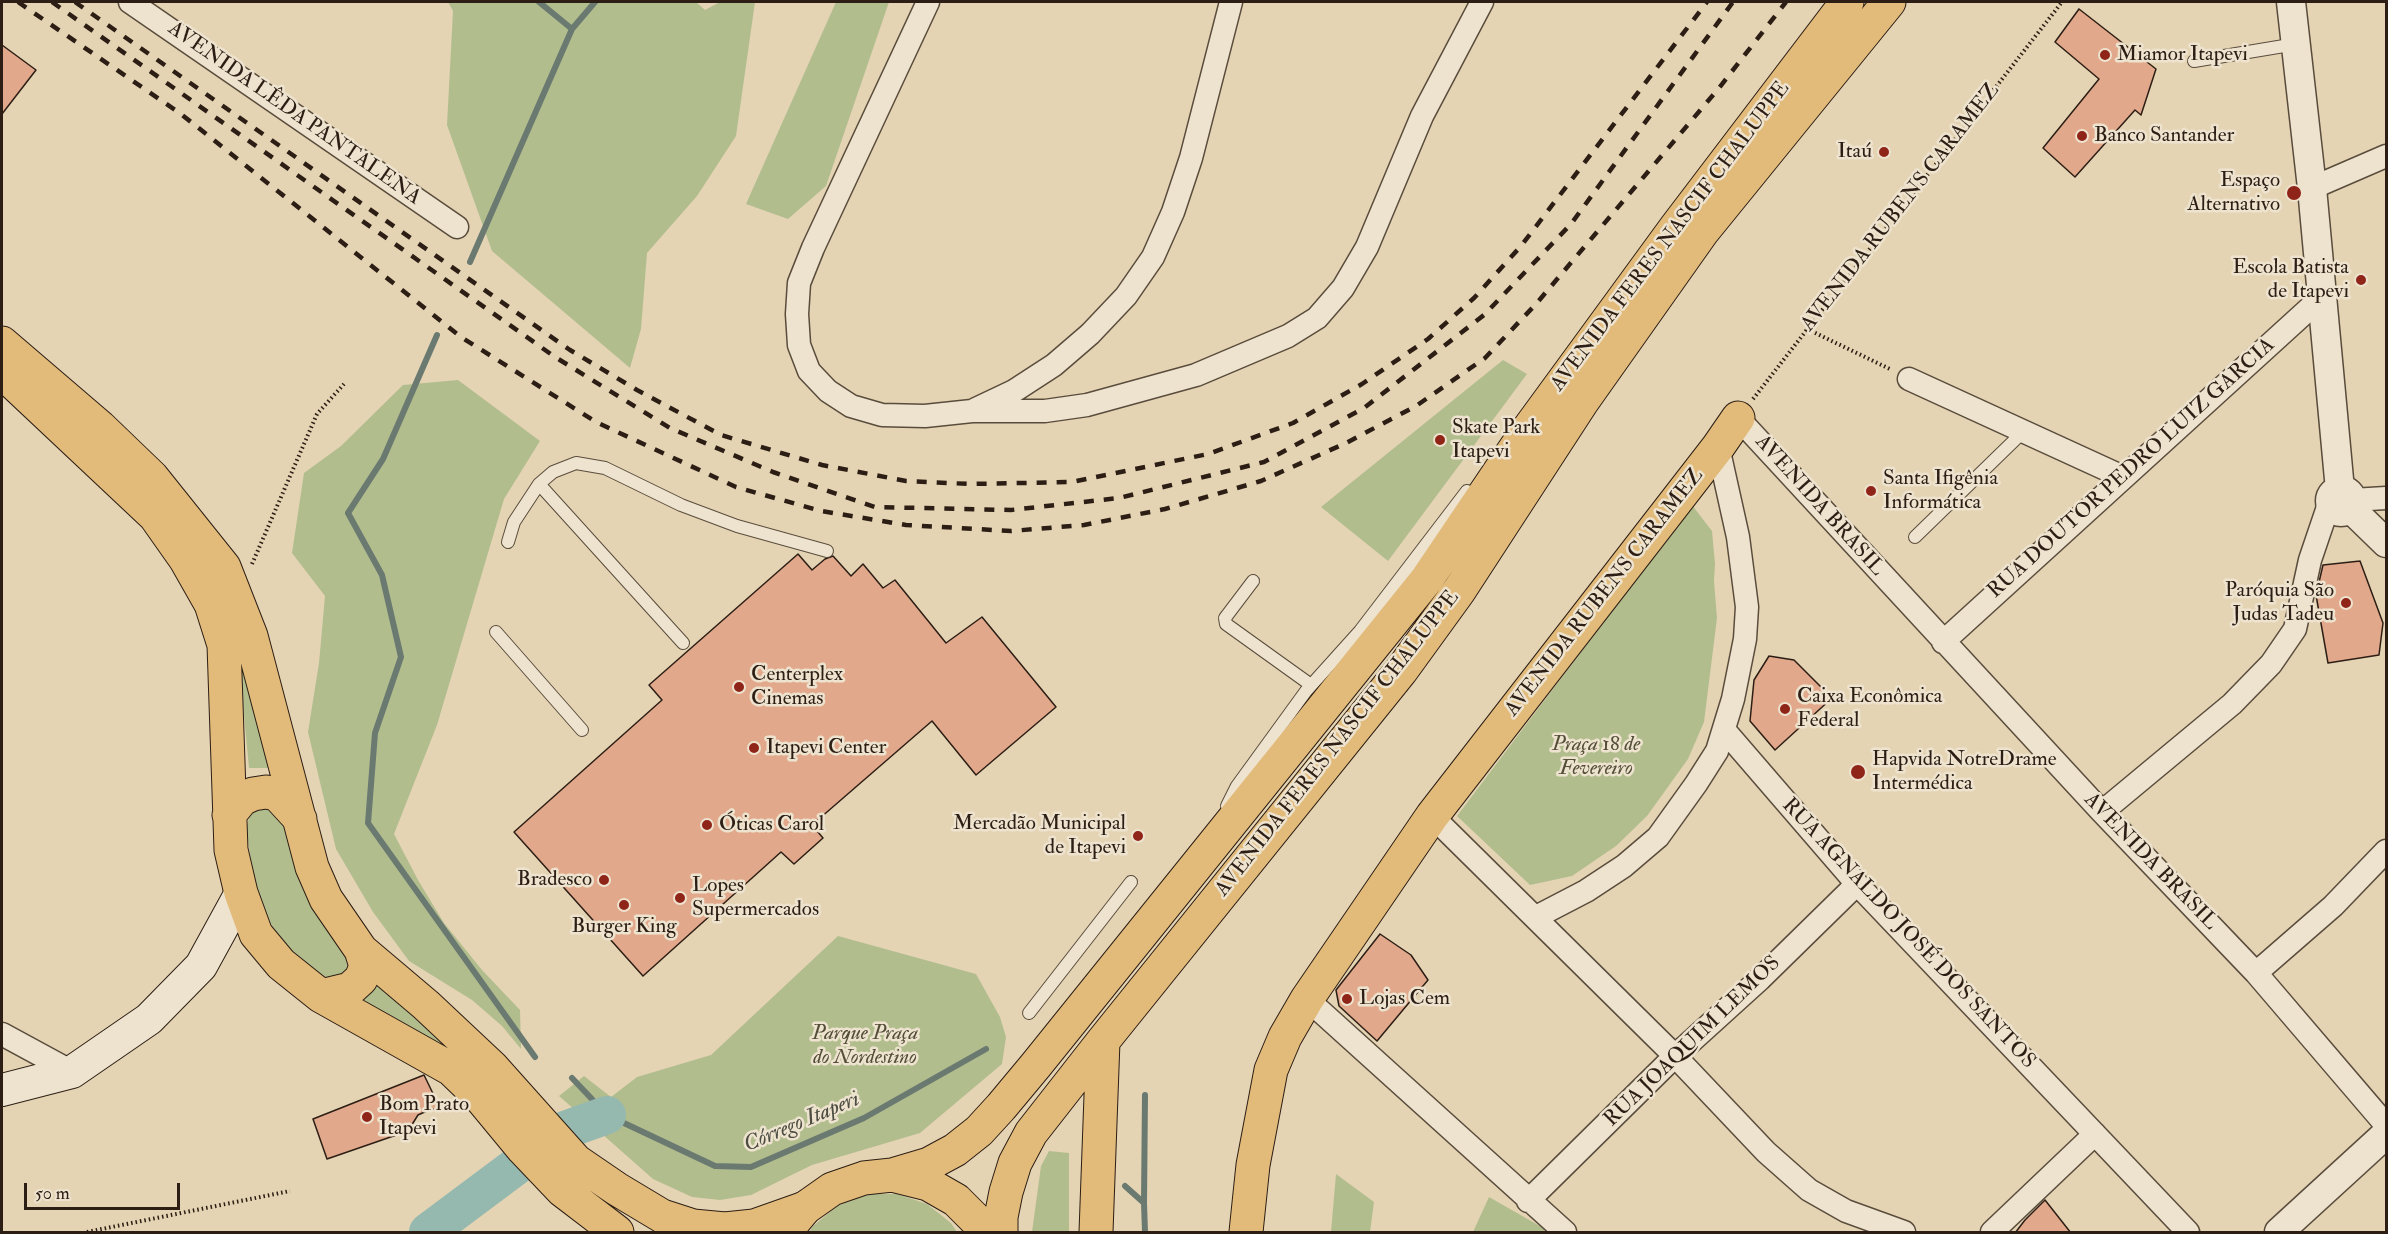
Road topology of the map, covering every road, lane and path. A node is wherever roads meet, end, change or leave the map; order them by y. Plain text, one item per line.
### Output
1 (130, 2) edge
2 (928, 2) edge
3 (1231, 2) edge
4 (1482, 2) edge
5 (1847, 2) edge
6 (1889, 2) edge
7 (2062, 2) edge
8 (2291, 2) edge
9 (2297, 44) junction
10 (2194, 61) dead end
11 (2386, 156) edge
12 (2312, 189) junction
13 (457, 227) dead end
14 (2322, 297) junction
15 (1806, 328) junction
16 (2, 343) edge
17 (2, 372) edge
18 (1909, 379) joint
19 (344, 384) dead end
20 (972, 411) junction
21 (1738, 418) junction
22 (1527, 431) junction
23 (2024, 431) junction
24 (1718, 447) junction
25 (1491, 462) dead end
26 (2123, 477) junction
27 (1476, 479) dead end
28 (539, 484) junction
29 (2386, 498) edge
30 (2343, 500) junction
31 (1916, 537) dead end
32 (508, 542) dead end
33 (2386, 543) edge
34 (827, 551) dead end
35 (1253, 581) dead end
36 (237, 598) junction
37 (496, 632) dead end
38 (1943, 642) junction
39 (683, 643) dead end
40 (1311, 685) junction
41 (582, 730) dead end
42 (1725, 731) junction
43 (2102, 812) junction
44 (229, 815) junction
45 (1432, 816) junction
46 (300, 819) junction
47 (2386, 851) edge
48 (1200, 859) junction
49 (1131, 882) dead end
50 (1857, 884) junction
51 (241, 893) junction
52 (1536, 917) junction
53 (361, 950) junction
54 (2256, 973) junction
55 (321, 996) junction
56 (1307, 999) junction
57 (1029, 1013) dead end
58 (2, 1034) edge
59 (1103, 1041) junction
60 (1675, 1056) junction
61 (72, 1072) junction
62 (2, 1090) edge
63 (2386, 1125) edge
64 (2095, 1134) junction
65 (2386, 1134) edge
66 (892, 1175) junction
67 (290, 1191) dead end
68 (1528, 1201) junction
69 (795, 1220) edge
70 (87, 1233) edge
71 (617, 1233) edge
72 (984, 1233) edge
73 (1001, 1233) edge
74 (1096, 1233) edge
75 (1246, 1233) edge
76 (1565, 1233) edge
77 (1904, 1233) edge
78 (1992, 1233) edge
79 (2188, 1233) edge
80 (2279, 1233) edge

1 - 13 street, AVENIDA LÊDA PANTALENA
2 - 20 street
3 - 20 street
4 - 20 street
5 - 22 main road, AVENIDA FERES NASCIF CHALUPPE
6 - 59 main road, AVENIDA FERES NASCIF CHALUPPE
7 - 15 path, AVENIDA RUBENS CARAMEZ
8 - 9 street
9 - 10 lane
9 - 12 street
11 - 12 street
12 - 14 street
14 - 26 street, RUA DOUTOR PEDRO LUIZ GARCIA
14 - 30 street
15 - 18 path
15 - 21 path, AVENIDA RUBENS CARAMEZ
16 - 36 main road
17 - 44 main road
18 - 23 street
19 - 36 path
21 - 24 main road, AVENIDA RUBENS CARAMEZ
21 - 38 street, AVENIDA BRASIL
22 - 25 lane
22 - 48 main road, AVENIDA FERES NASCIF CHALUPPE
23 - 26 street
23 - 31 lane
24 - 42 street
24 - 45 main road, AVENIDA RUBENS CARAMEZ
26 - 38 street, RUA DOUTOR PEDRO LUIZ GARCIA
27 - 40 lane
28 - 32 lane
28 - 34 lane
28 - 39 lane
29 - 30 street
30 - 33 street
30 - 43 street
35 - 40 lane
36 - 46 main road
37 - 41 lane
38 - 43 street, AVENIDA BRASIL
40 - 48 lane
42 - 50 street, RUA AGNALDO JOSÉ DOS SANTOS
42 - 52 street
43 - 54 street, AVENIDA BRASIL
44 - 46 main road
44 - 51 main road
45 - 52 street
45 - 56 main road, AVENIDA RUBENS CARAMEZ
46 - 53 main road
47 - 54 street
48 - 66 main road, AVENIDA FERES NASCIF CHALUPPE
49 - 57 lane
50 - 60 street, RUA JOAQUIM LEMOS
50 - 64 street, RUA AGNALDO JOSÉ DOS SANTOS
51 - 55 main road
51 - 61 main road
52 - 60 street
53 - 55 main road
53 - 69 main road
54 - 63 street, AVENIDA BRASIL
55 - 71 main road
56 - 68 street
56 - 75 main road, AVENIDA RUBENS CARAMEZ
58 - 61 street
59 - 73 main road, AVENIDA FERES NASCIF CHALUPPE
59 - 74 main road
60 - 68 street, RUA JOAQUIM LEMOS
60 - 77 street
61 - 62 main road
64 - 78 street
64 - 79 street, RUA AGNALDO JOSÉ DOS SANTOS
65 - 80 street
66 - 69 main road
66 - 72 main road
67 - 70 path
68 - 76 street

